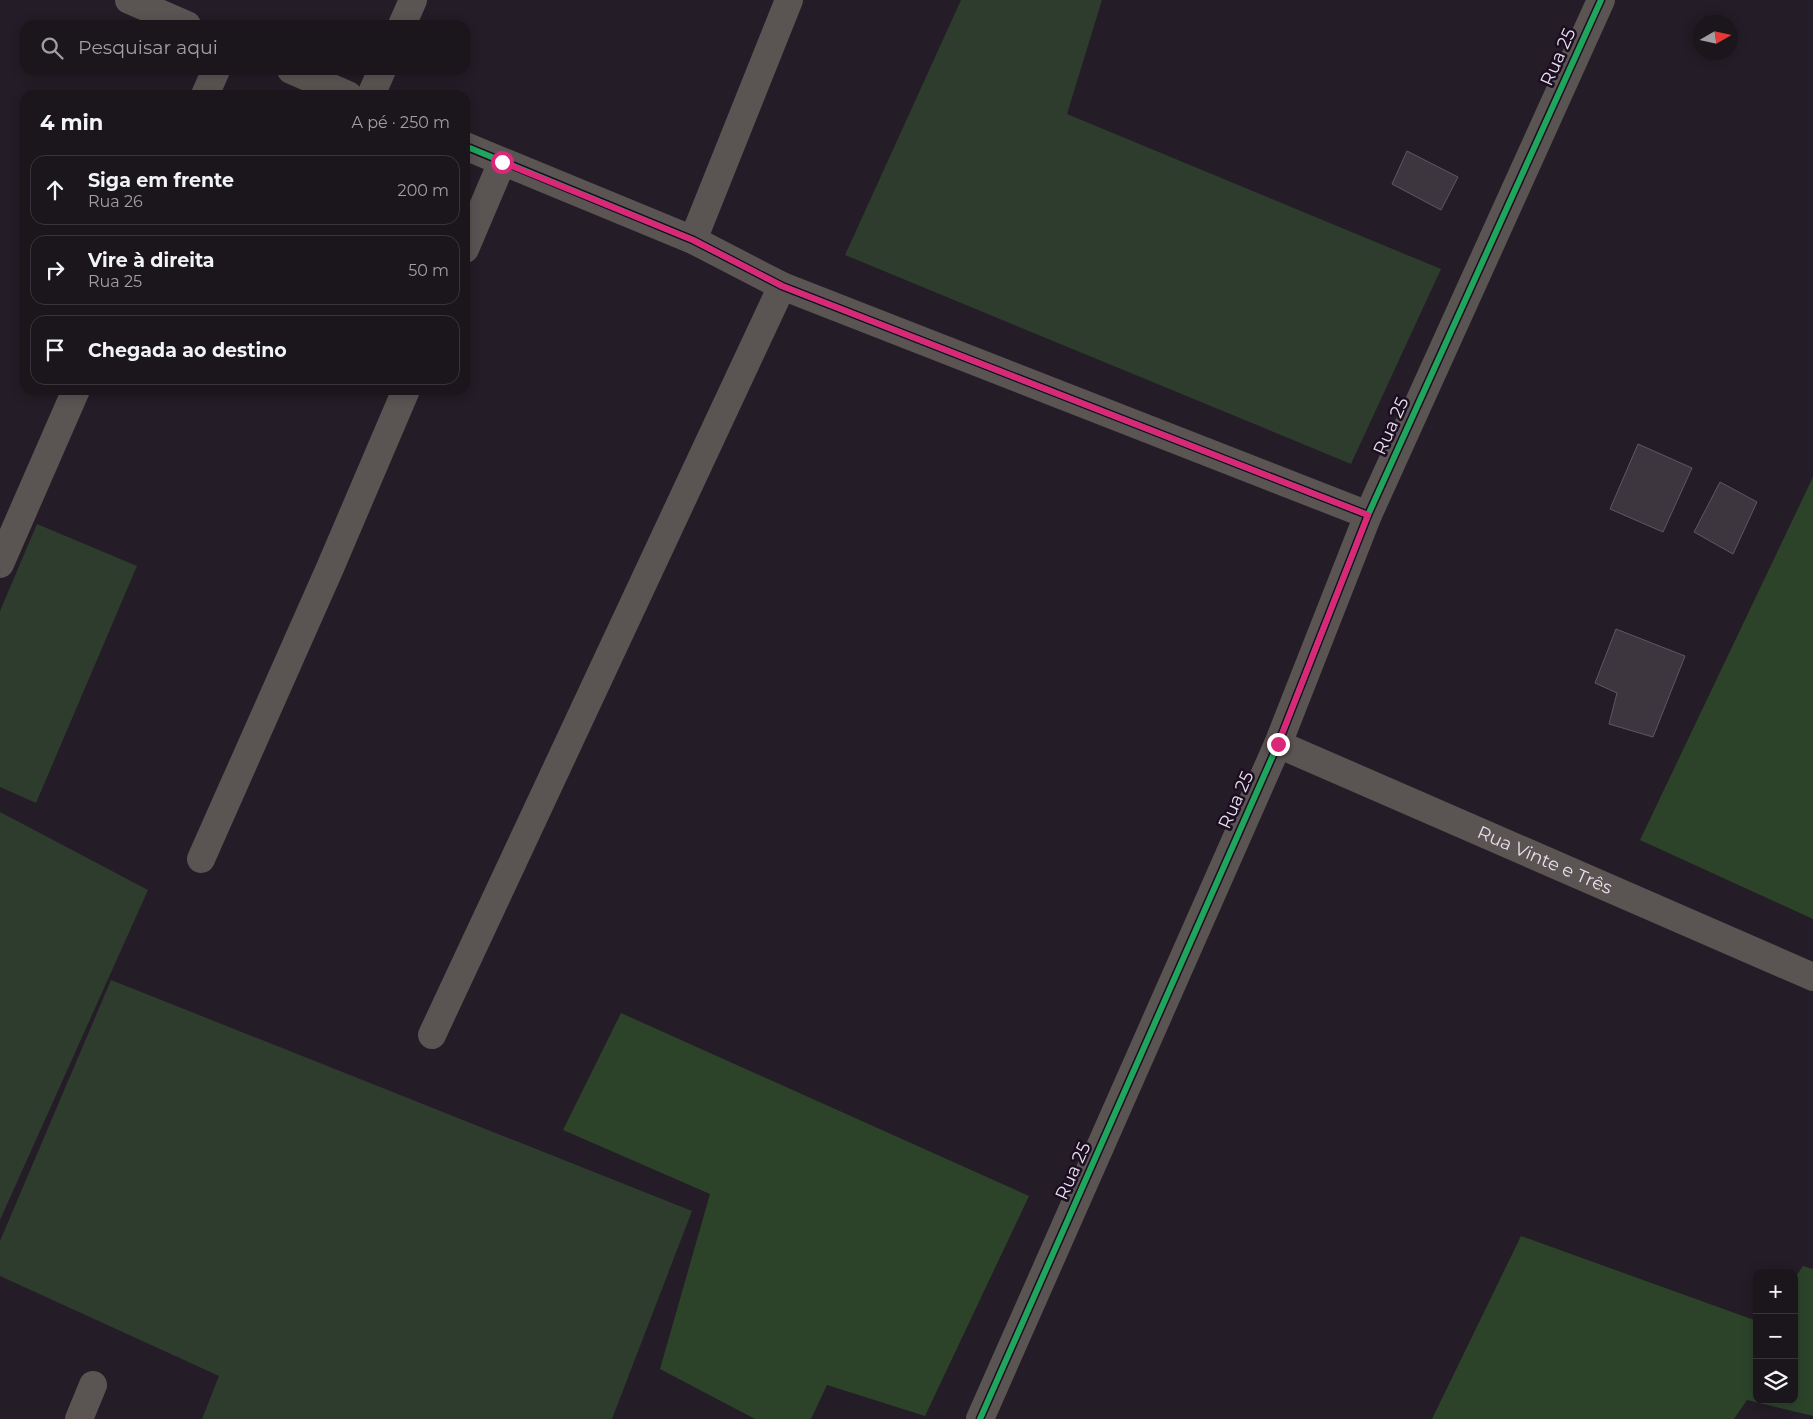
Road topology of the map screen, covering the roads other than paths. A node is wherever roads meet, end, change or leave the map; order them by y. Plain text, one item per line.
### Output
1 (129, 0) edge
2 (413, 0) edge
3 (789, 0) edge
4 (1601, 0) edge
5 (175, 20) edge
6 (404, 20) edge
7 (214, 75) edge
8 (302, 75) edge
9 (380, 75) edge
10 (207, 90) edge
11 (337, 90) edge
12 (373, 90) edge
13 (470, 148) edge
14 (502, 162) junction
15 (470, 237) edge
16 (693, 240) junction
17 (782, 286) junction
18 (74, 395) edge
19 (404, 395) edge
20 (1368, 515) junction
21 (0, 564) edge
22 (1278, 744) junction
23 (201, 859) dead end
24 (1813, 977) edge
25 (432, 1035) dead end
26 (93, 1385) dead end
27 (79, 1419) edge
28 (980, 1419) edge

1 - 5 street
2 - 6 street
3 - 16 street
4 - 20 street, Rua 25
7 - 10 street
8 - 11 street
9 - 12 street
13 - 14 street
14 - 15 street
14 - 16 street
16 - 17 street
17 - 20 street
17 - 25 street
18 - 21 street
19 - 23 street
20 - 22 street, Rua 25
22 - 24 street, Rua Vinte e Três
22 - 28 street, Rua 25
26 - 27 street

